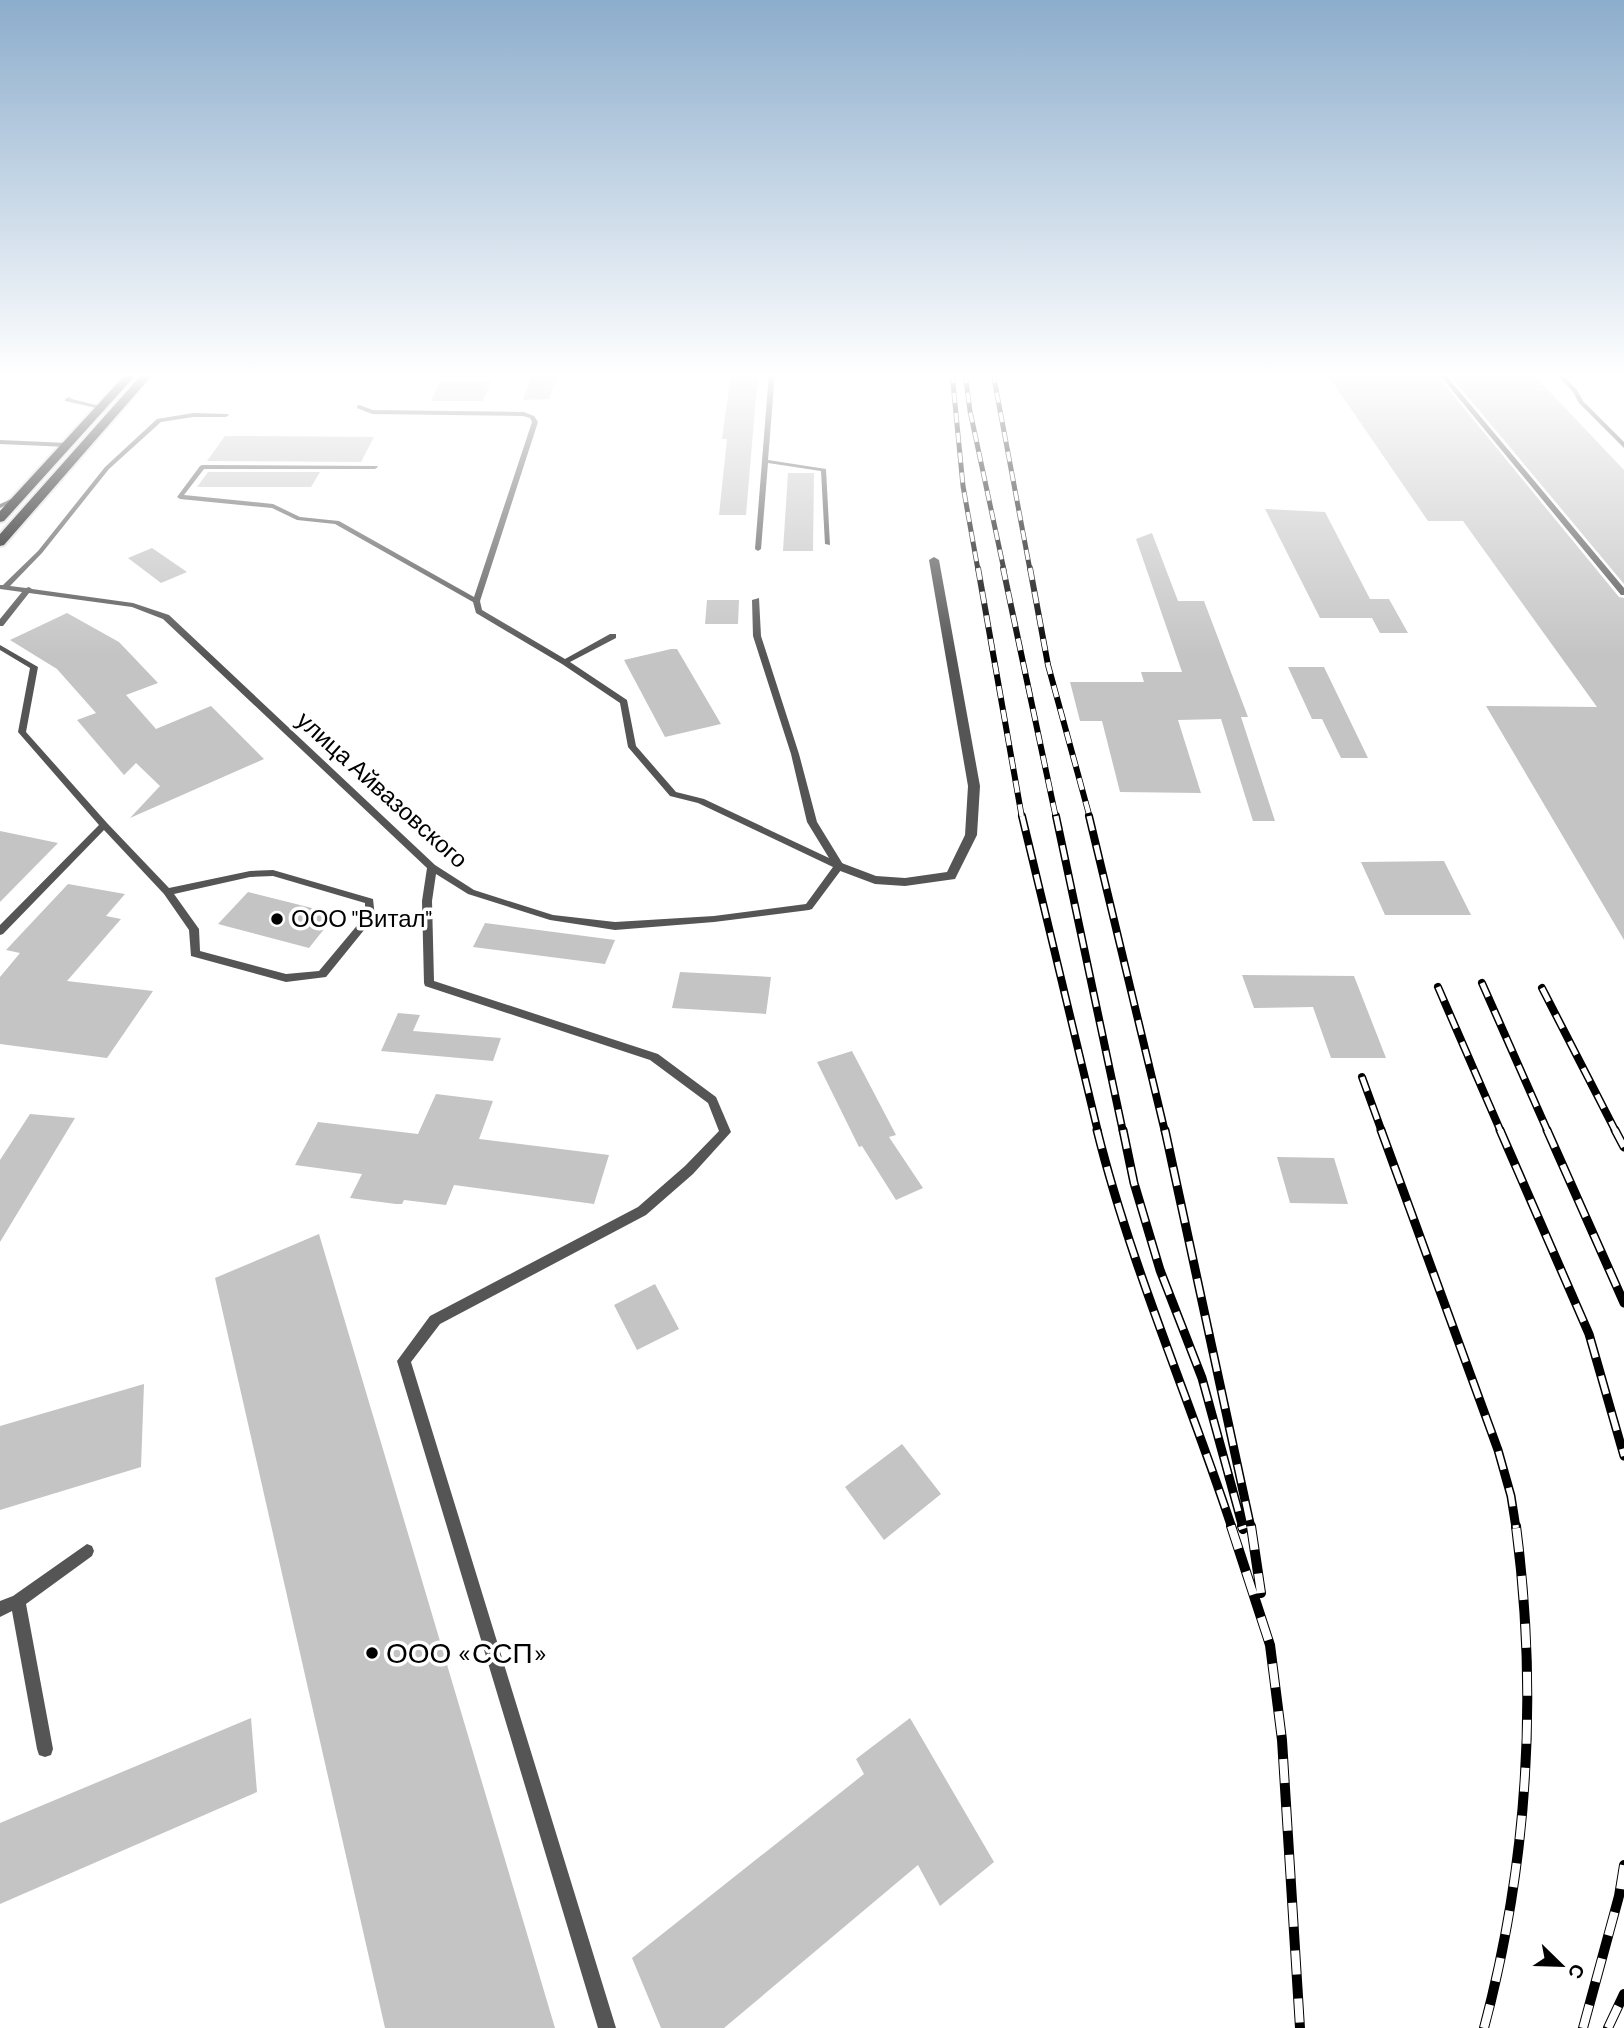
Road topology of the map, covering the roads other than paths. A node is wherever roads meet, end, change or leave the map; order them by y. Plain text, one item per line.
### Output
1 (47, 468) edge
2 (66, 468) edge
3 (107, 468) edge
4 (202, 468) edge
5 (520, 468) edge
6 (764, 468) edge
7 (808, 468) edge
8 (1520, 468) edge
9 (18, 498) junction
10 (0, 506) edge
11 (0, 518) edge
12 (1, 539) edge
13 (828, 544) dead end
14 (758, 549) dead end
15 (934, 560) dead end
16 (3, 587) edge
17 (29, 589) junction
18 (1624, 593) edge
19 (756, 600) dead end
20 (475, 601) junction
21 (0, 624) edge
22 (612, 636) dead end
23 (0, 647) edge
24 (565, 662) junction
25 (104, 825) junction
26 (839, 866) junction
27 (432, 867) junction
28 (167, 892) junction
29 (0, 931) edge
30 (87, 1551) dead end
31 (18, 1601) junction
32 (0, 1609) edge
33 (45, 1749) dead end
34 (607, 2028) edge

1 - 9 highway
2 - 12 highway
3 - 16 lane
4 - 20 lane
5 - 20 lane
6 - 14 lane
7 - 13 lane
8 - 18 lane
9 - 10 lane
9 - 11 highway
15 - 26 street
16 - 17 lane, улица Айвазовского
17 - 21 lane
17 - 27 lane, улица Айвазовского
19 - 26 lane
20 - 24 lane
22 - 24 lane
23 - 25 lane
24 - 26 lane
25 - 28 lane
25 - 29 lane
26 - 27 lane, улица Айвазовского
27 - 34 lane
28 - 28 lane
30 - 31 lane
31 - 32 lane
31 - 33 lane

